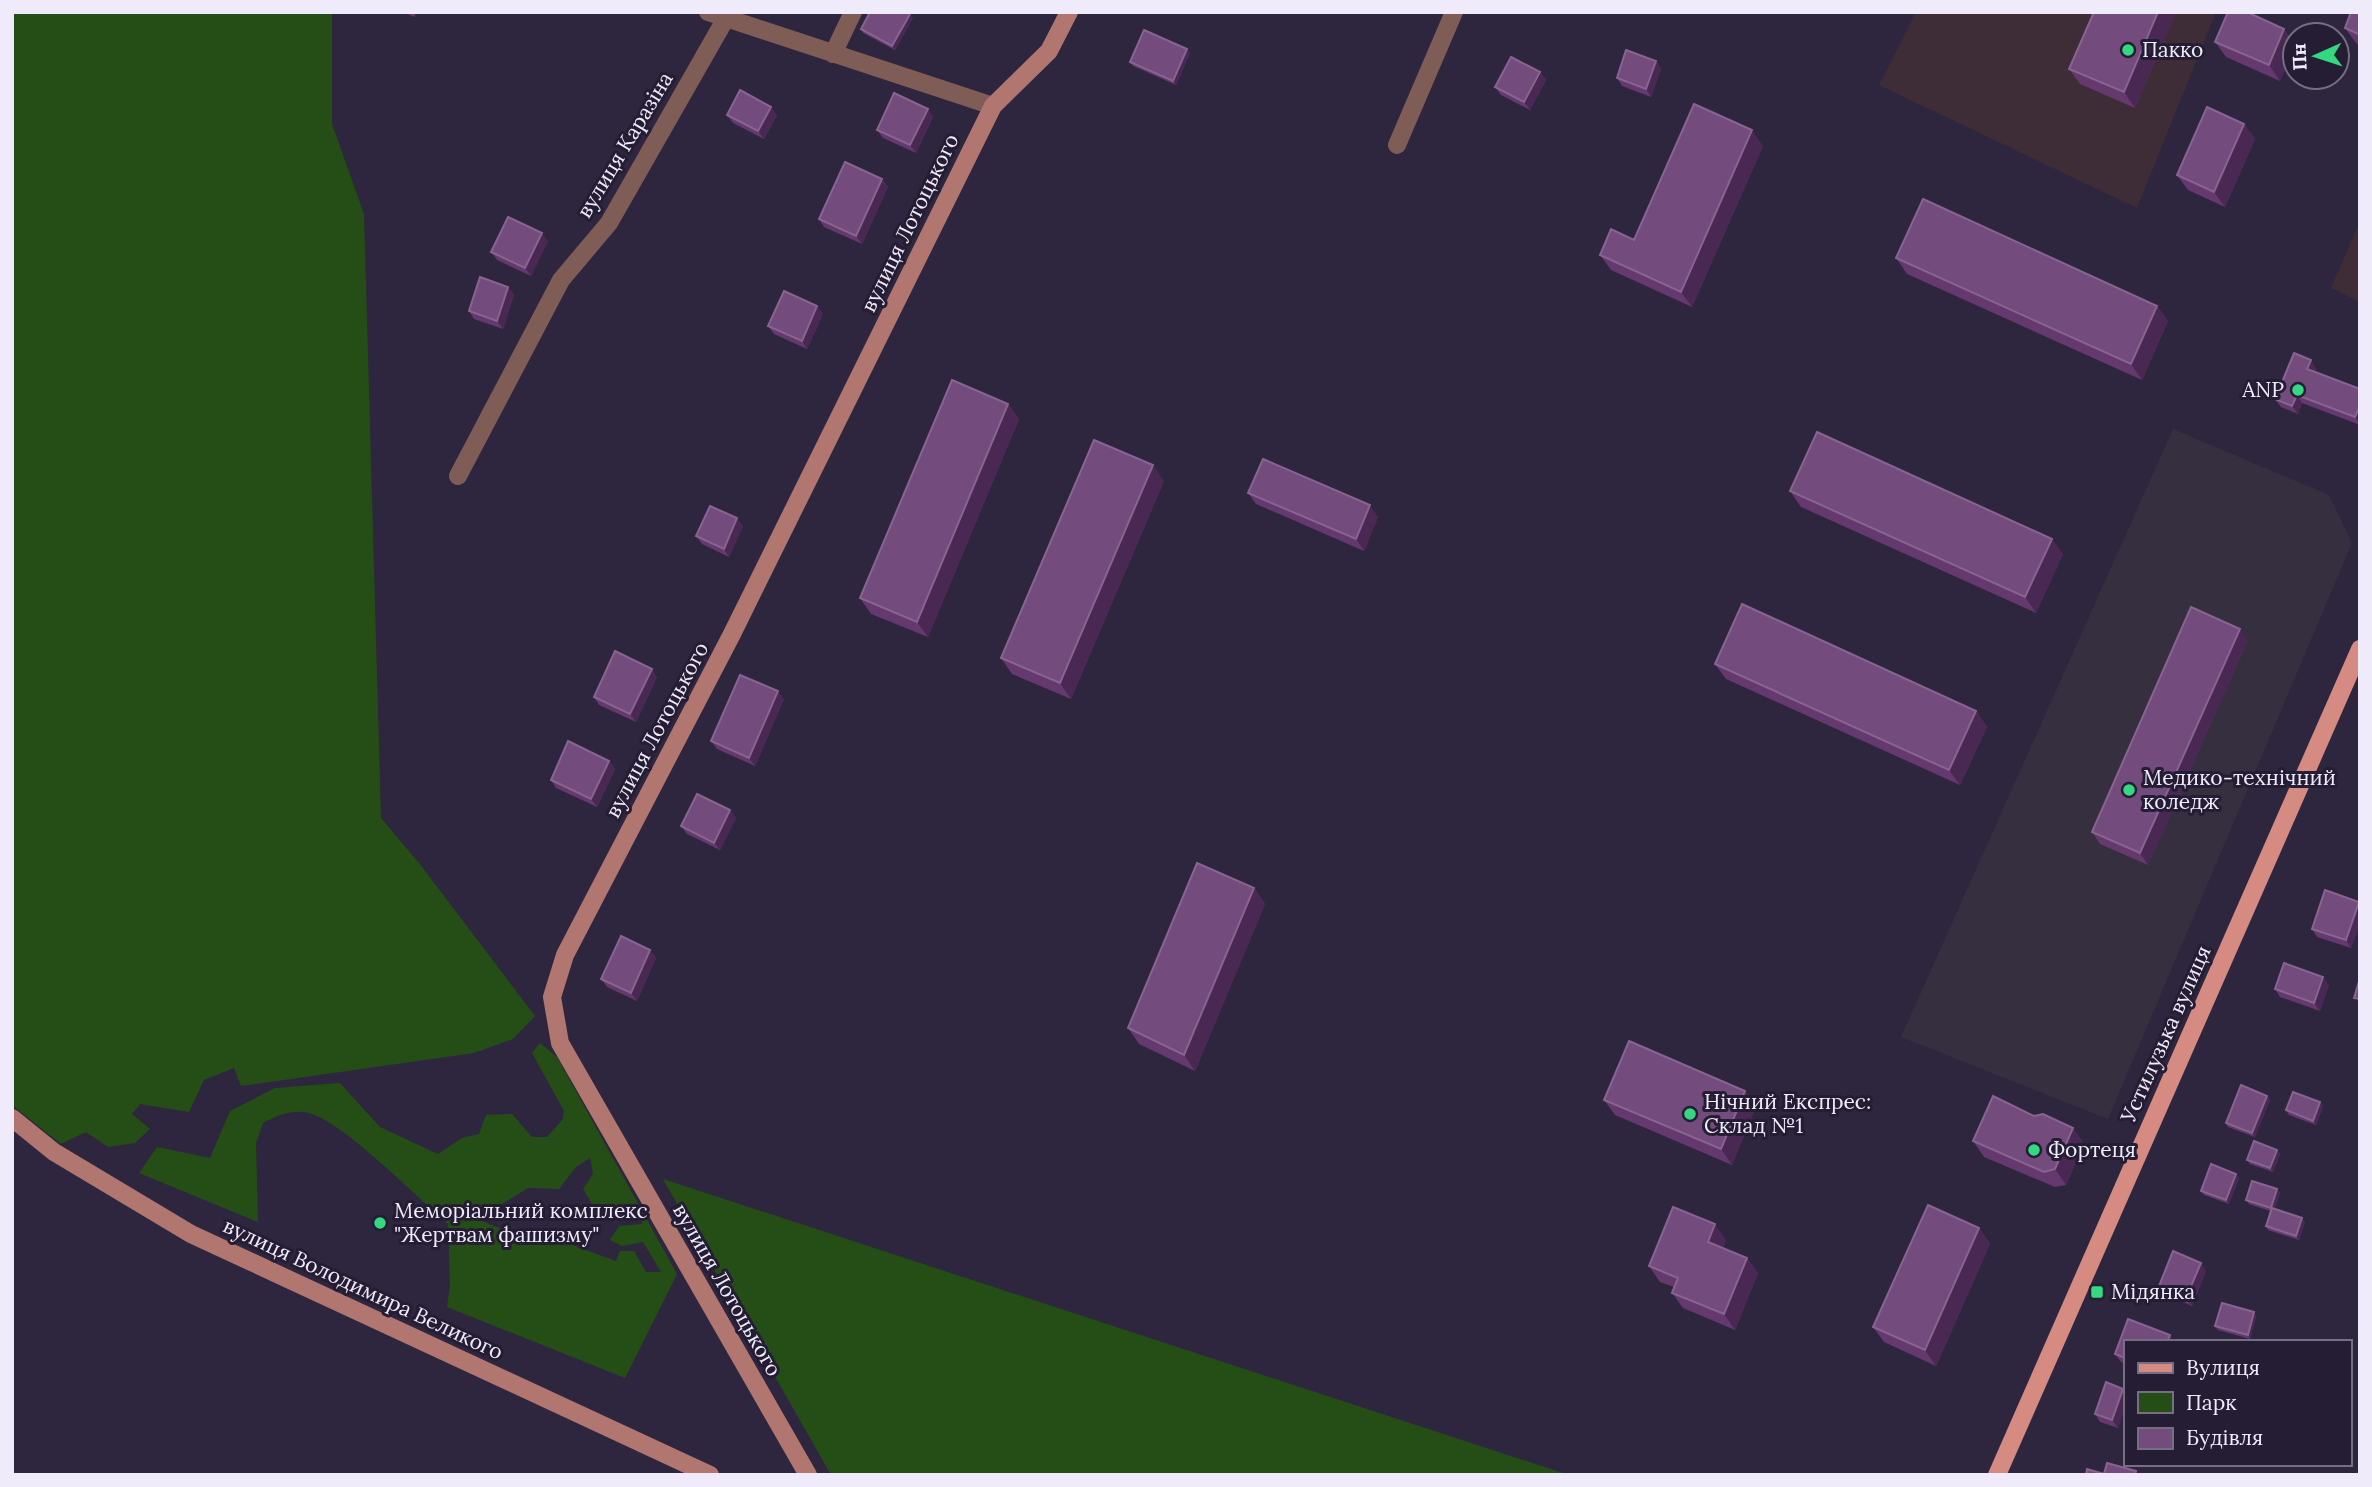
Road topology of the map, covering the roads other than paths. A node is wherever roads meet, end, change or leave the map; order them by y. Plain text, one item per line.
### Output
1 (708, 12) edge
2 (853, 12) edge
3 (1069, 12) edge
4 (1454, 12) edge
5 (726, 18) junction
6 (833, 54) junction
7 (993, 106) junction
8 (1398, 145) dead end
9 (458, 476) dead end
10 (2360, 649) edge
11 (12, 1118) edge
12 (710, 1475) edge
13 (808, 1475) edge
14 (1997, 1475) edge

1 - 5 street
2 - 6 street
3 - 7 street, вулиця Лотоцького
4 - 8 street
5 - 6 street
5 - 9 street, вулиця Каразіна
6 - 7 street
7 - 13 street, вулиця Лотоцького
10 - 14 main road, Устилузька вулиця
11 - 12 street, вулиця Володимира Великого

